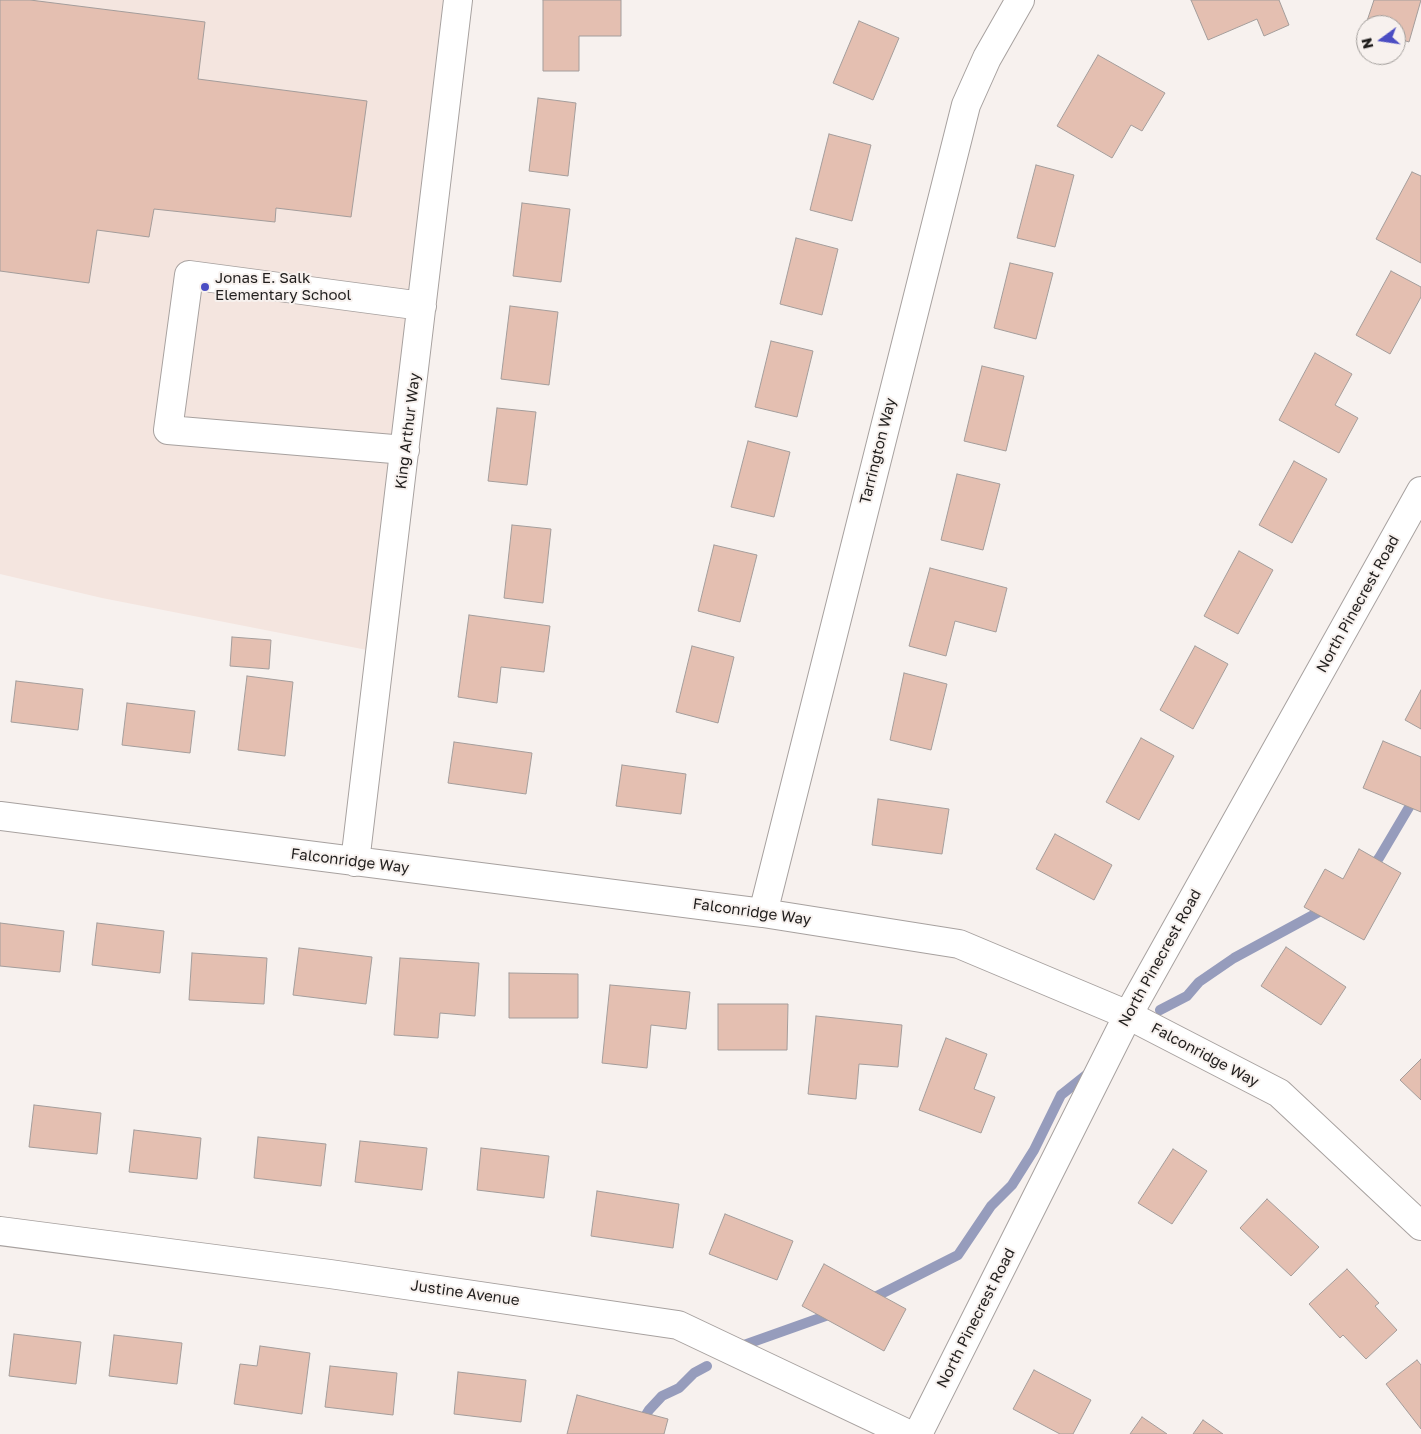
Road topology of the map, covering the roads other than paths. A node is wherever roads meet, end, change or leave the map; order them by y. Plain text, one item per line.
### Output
1 (458, 0) edge
2 (1020, 0) edge
3 (422, 306) junction
4 (406, 450) junction
5 (1421, 491) edge
6 (0, 816) edge
7 (355, 862) junction
8 (763, 913) junction
9 (1128, 1015) junction
10 (1421, 1226) edge
11 (0, 1231) edge
12 (908, 1434) edge
13 (918, 1434) edge

1 - 3 street, King Arthur Way
2 - 8 street, Tarrington Way
3 - 4 street, King Arthur Way
3 - 4 street
4 - 7 street, King Arthur Way
5 - 9 street, North Pinecrest Road
6 - 7 street, Falconridge Way
7 - 8 street, Falconridge Way
8 - 9 street, Falconridge Way
9 - 10 street, Falconridge Way
9 - 13 street, North Pinecrest Road
11 - 12 street, Justine Avenue

